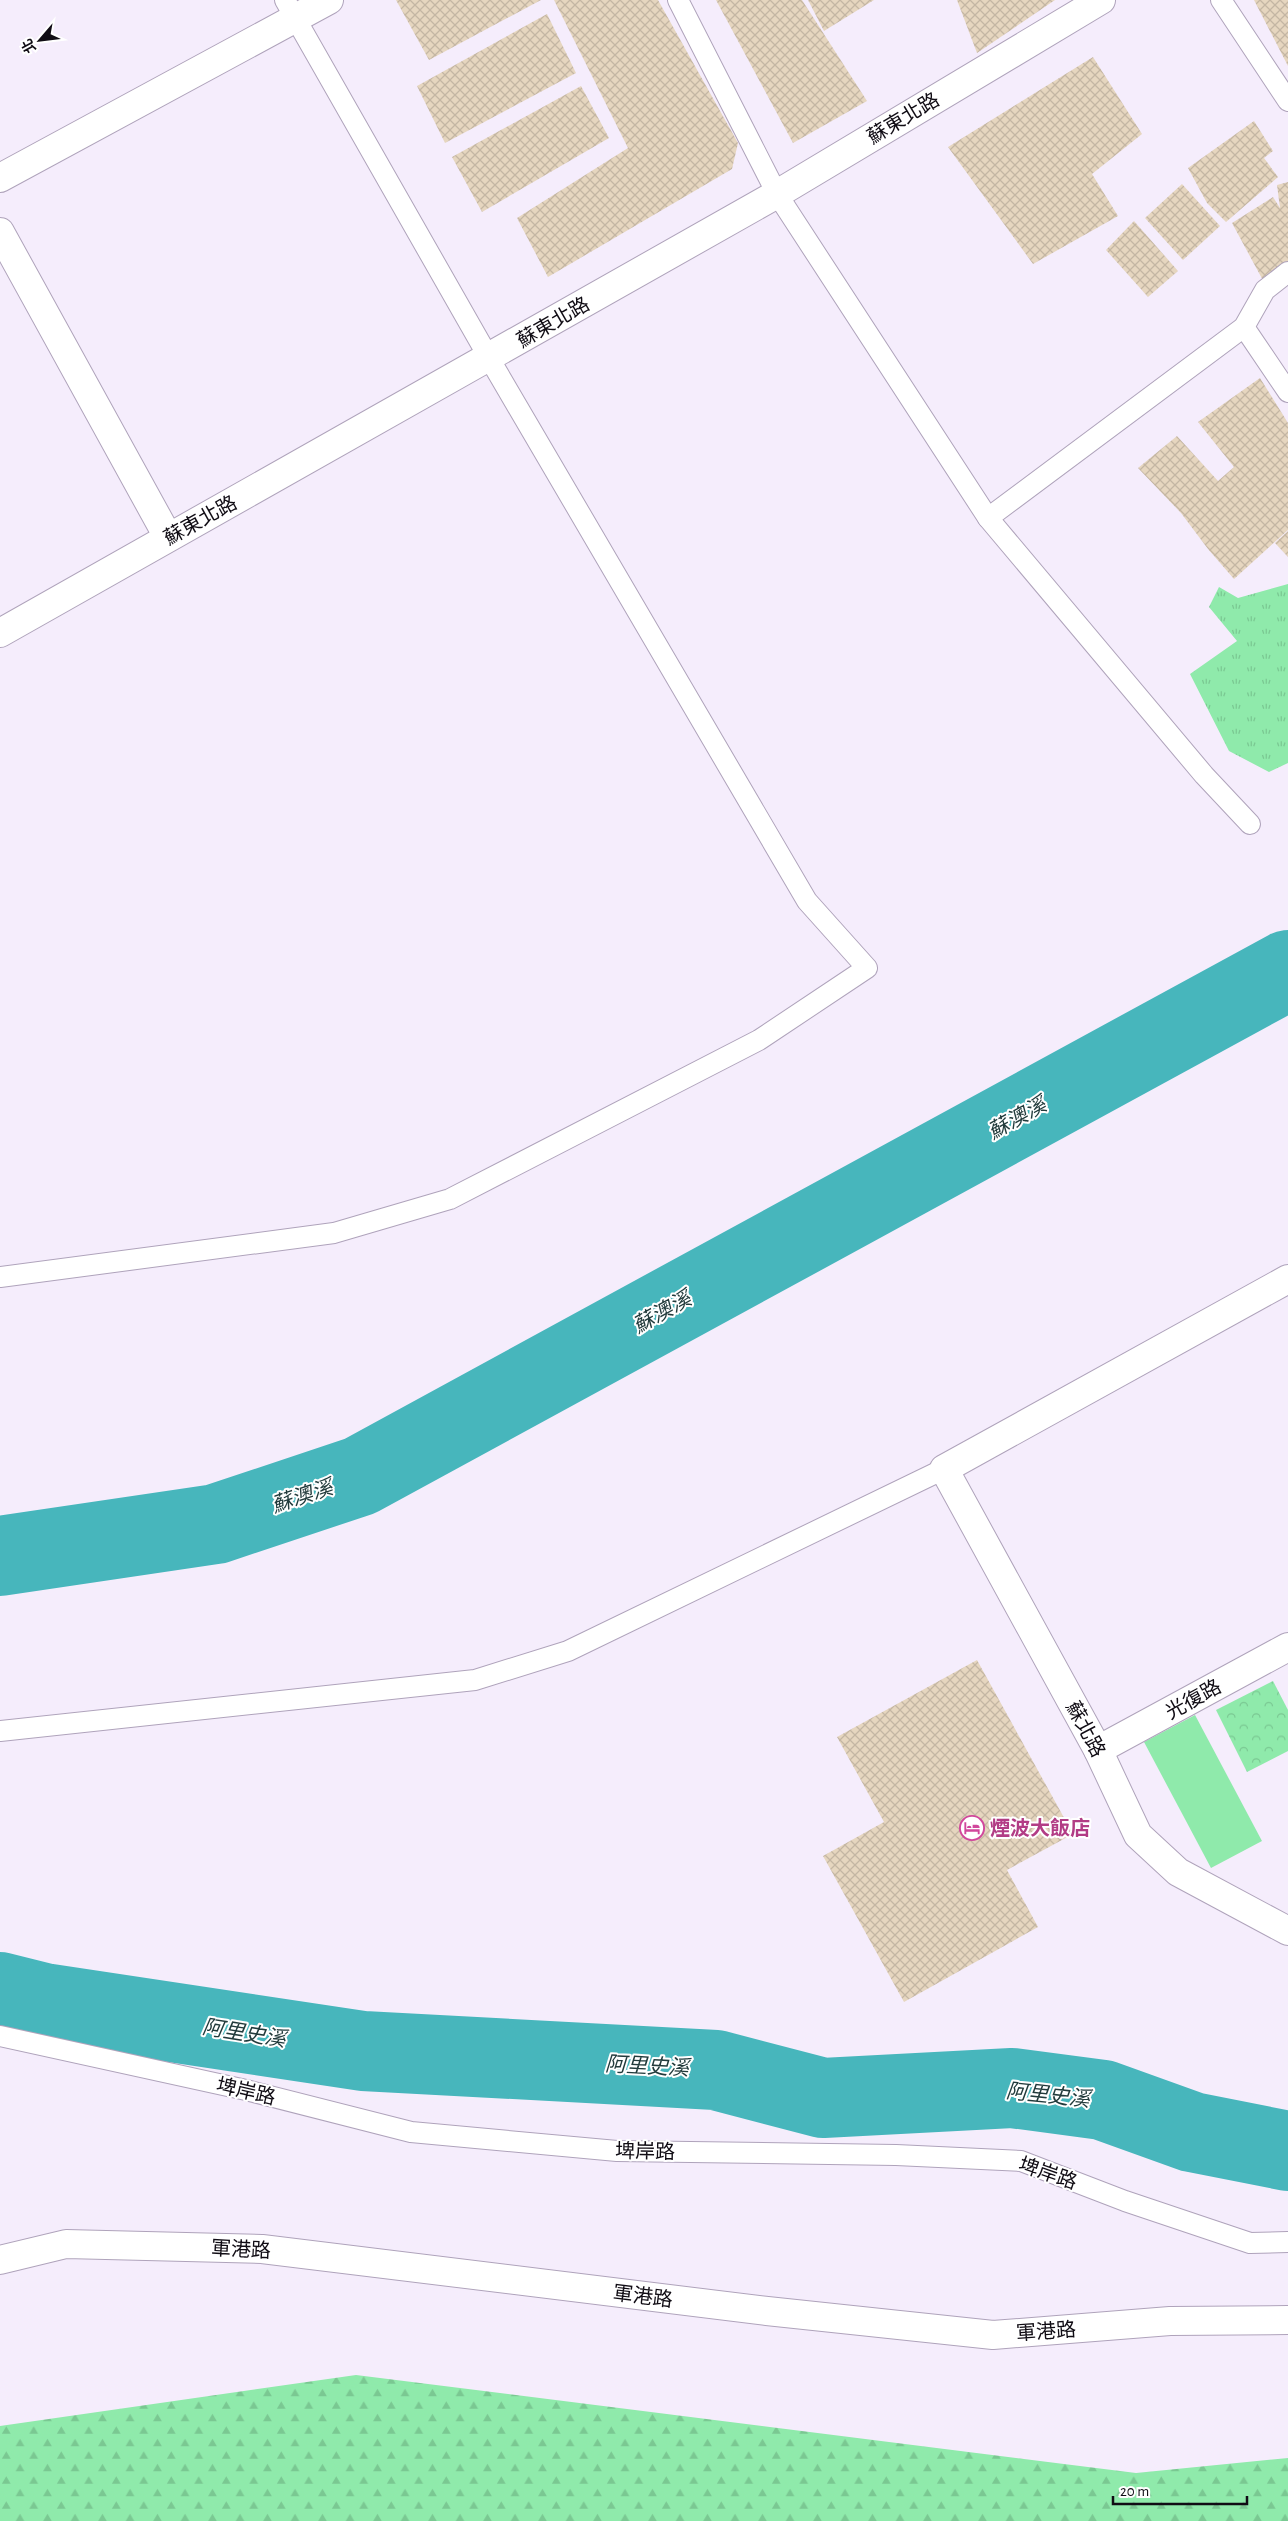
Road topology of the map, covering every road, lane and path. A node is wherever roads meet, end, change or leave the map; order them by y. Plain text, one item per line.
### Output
1 (329, 0) edge
2 (678, 0) edge
3 (1101, 0) edge
4 (1221, 0) edge
5 (290, 9) edge
6 (1288, 100) edge
7 (0, 178) edge
8 (777, 194) junction
9 (0, 232) edge
10 (1288, 272) edge
11 (1244, 327) junction
12 (489, 358) junction
13 (1288, 392) edge
14 (988, 518) junction
15 (168, 537) junction
16 (0, 633) edge
17 (1250, 824) dead end
18 (0, 1276) edge
19 (1288, 1279) edge
20 (944, 1469) junction
21 (1288, 1647) edge
22 (0, 1731) edge
23 (1098, 1750) junction
24 (1288, 1931) edge
25 (0, 2036) edge
26 (1288, 2242) edge
27 (0, 2260) edge
28 (1288, 2320) edge

1 - 5 street
2 - 8 lane
3 - 8 street, 蘇東北路
4 - 6 lane
5 - 7 street
5 - 12 lane
8 - 12 street, 蘇東北路
8 - 14 lane
9 - 15 street
10 - 11 lane
11 - 13 lane
11 - 14 lane
12 - 15 street, 蘇東北路
12 - 18 lane
14 - 17 lane
15 - 16 street, 蘇東北路
19 - 20 street
20 - 22 lane
20 - 23 street, 蘇北路
21 - 23 street, 光復路
23 - 24 street, 蘇北路
25 - 26 lane, 埤岸路
27 - 28 street, 軍港路

